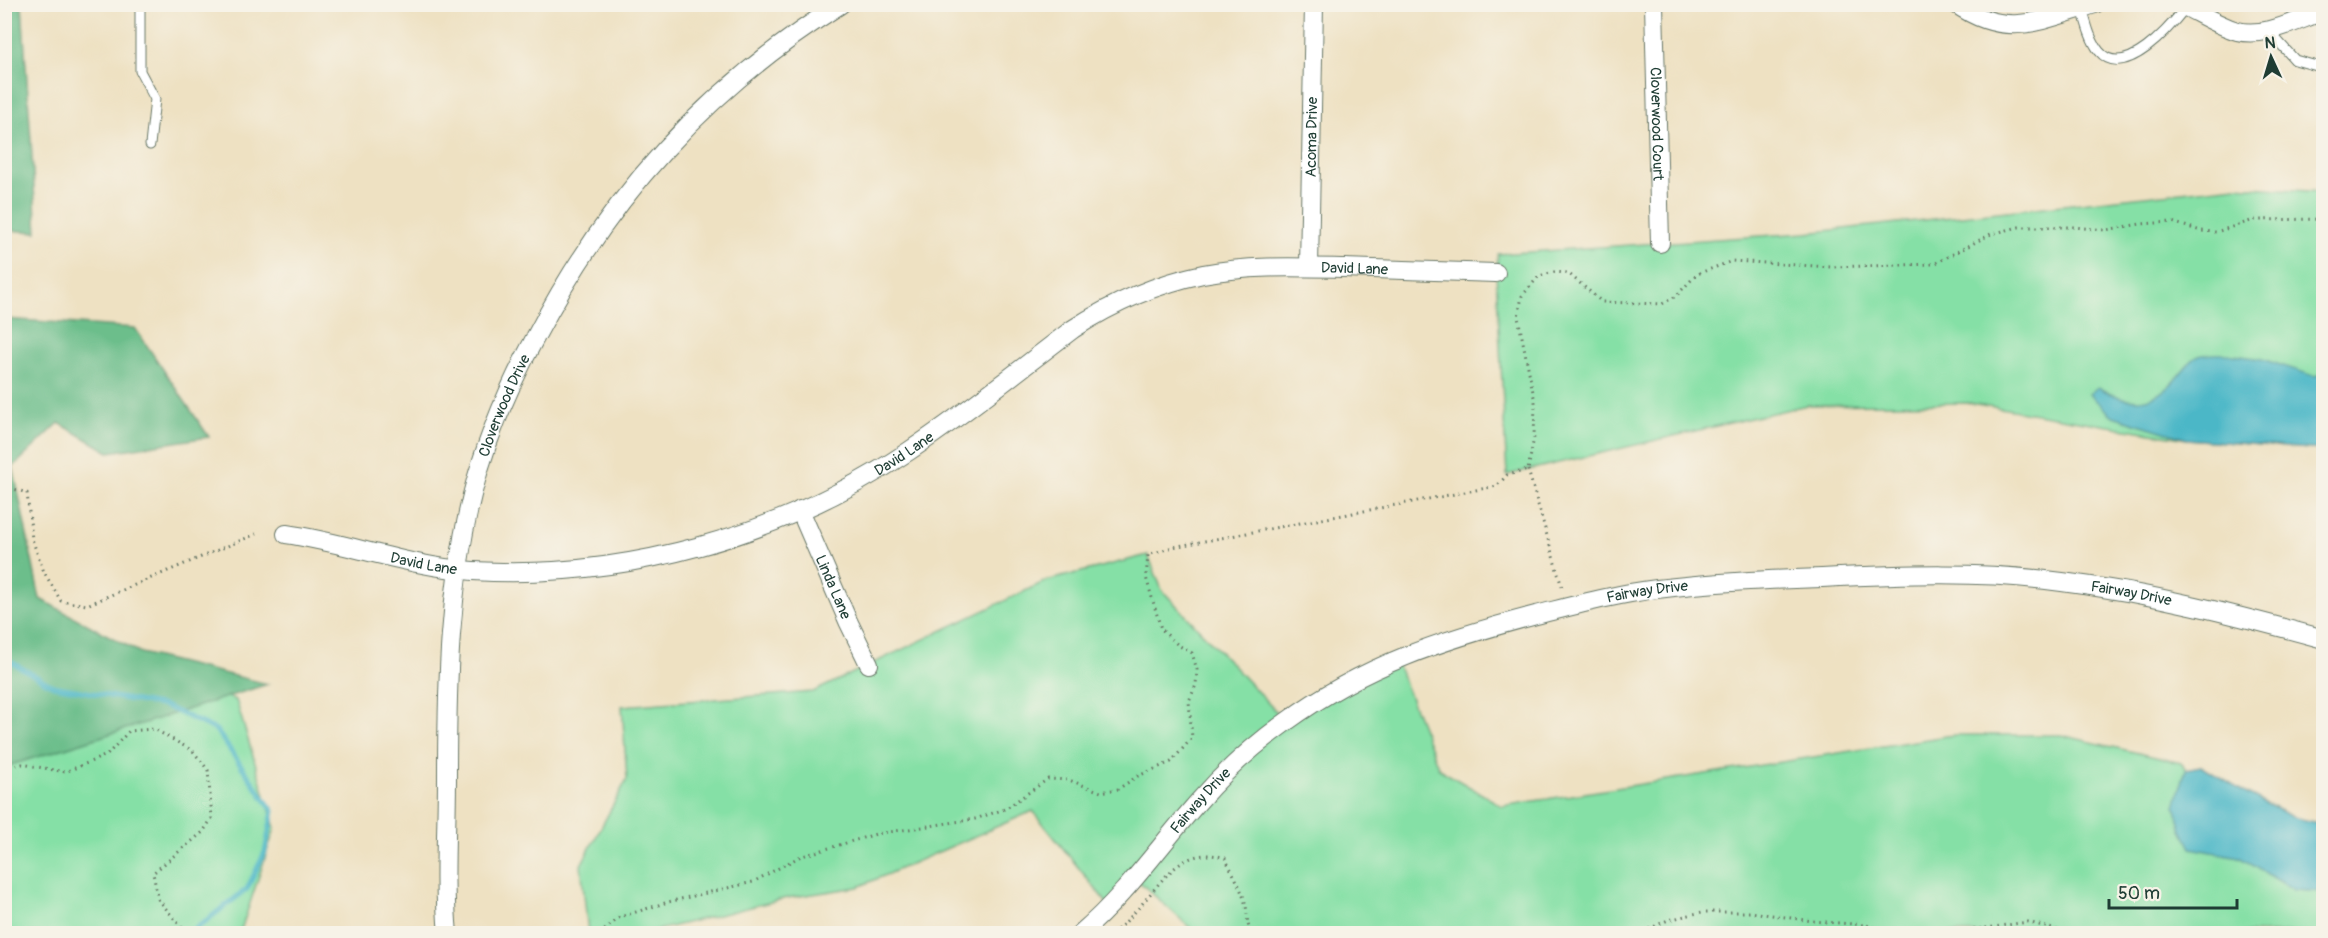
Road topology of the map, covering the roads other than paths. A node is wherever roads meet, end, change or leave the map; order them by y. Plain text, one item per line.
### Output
1 (140, 4) edge
2 (1314, 4) edge
3 (1654, 4) edge
4 (837, 6) edge
5 (2089, 6) edge
6 (2183, 6) edge
7 (1965, 7) edge
8 (2056, 9) edge
9 (2324, 11) edge
10 (2268, 30) junction
11 (2324, 68) edge
12 (150, 145) dead end
13 (1660, 243) dead end
14 (1309, 267) junction
15 (1496, 273) dead end
16 (800, 510) junction
17 (286, 534) dead end
18 (458, 569) junction
19 (2324, 639) edge
20 (869, 664) dead end
21 (448, 933) edge
22 (1080, 933) edge

1 - 12 lane
2 - 14 street, Acoma Drive
3 - 13 street, Cloverwood Court
4 - 18 street, Cloverwood Drive
5 - 6 lane
5 - 8 street
6 - 10 street
7 - 8 street
9 - 10 street
10 - 11 lane
14 - 15 street, David Lane
14 - 16 street, David Lane
16 - 18 street, David Lane
16 - 20 street, Linda Lane
17 - 18 street, David Lane
18 - 21 street, Cloverwood Drive
19 - 22 street, Fairway Drive

